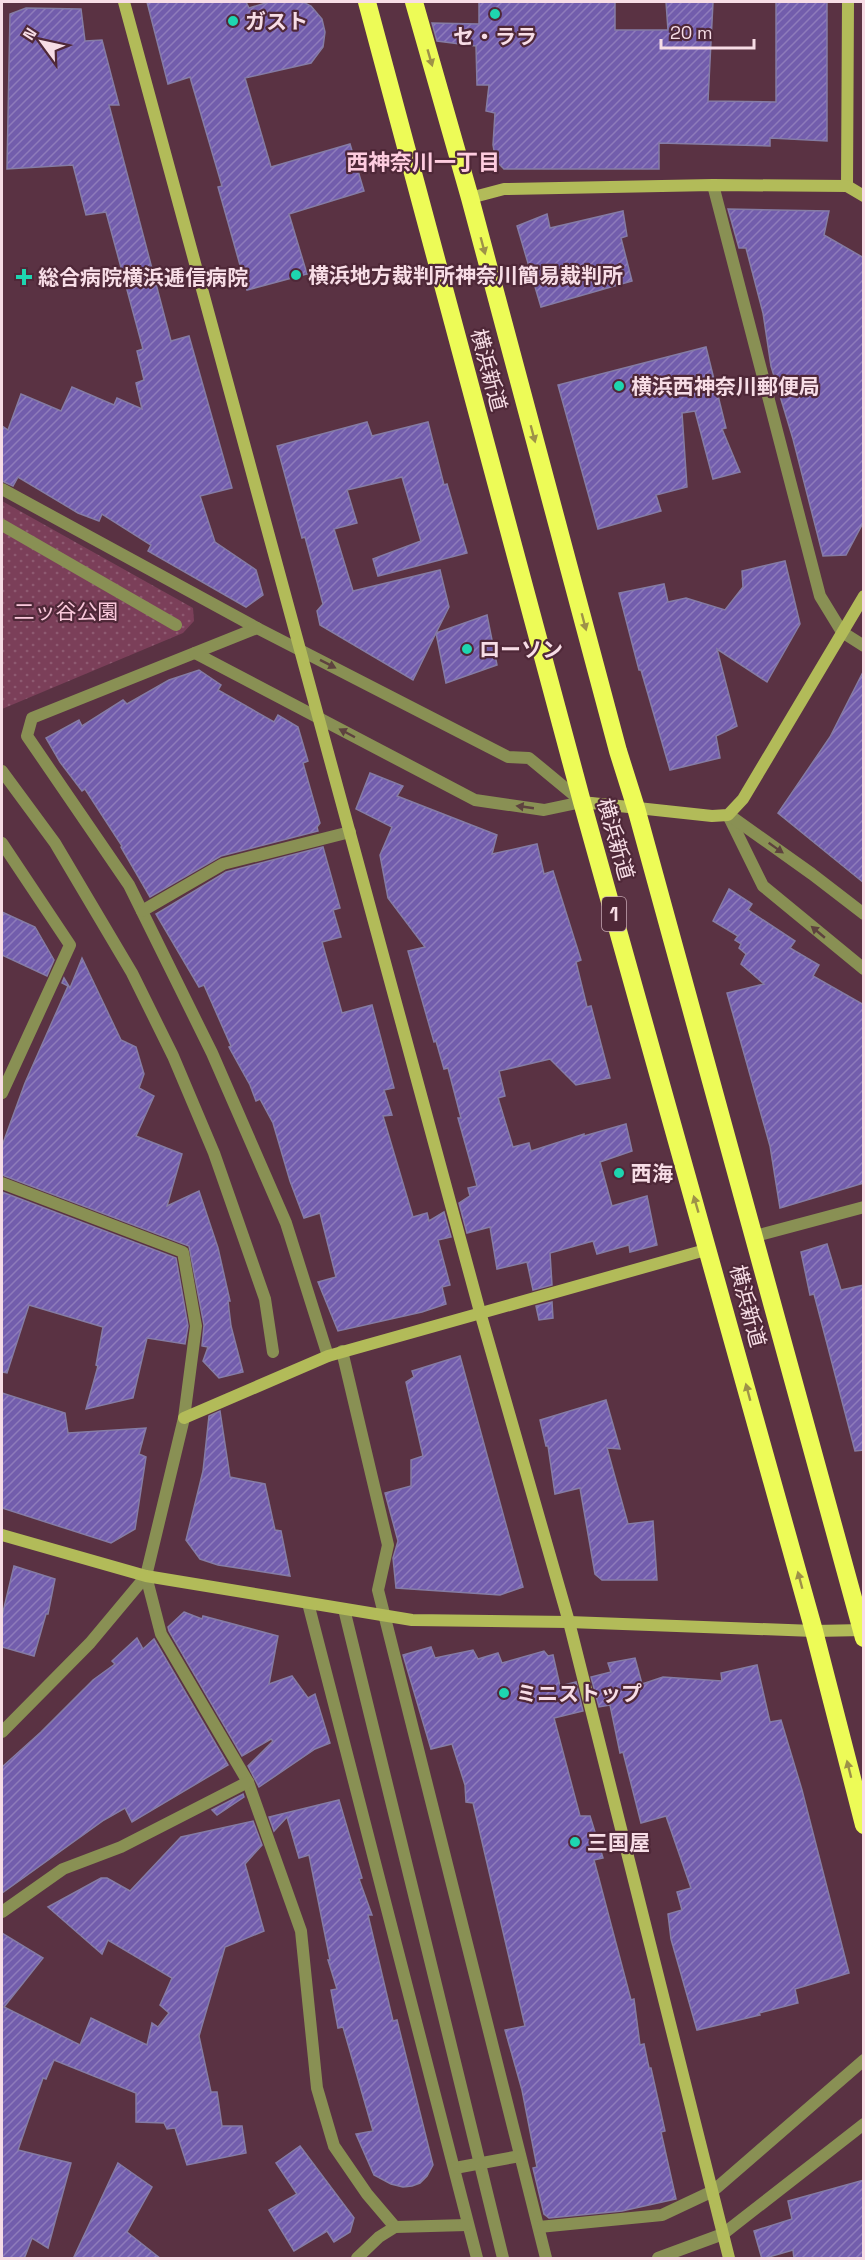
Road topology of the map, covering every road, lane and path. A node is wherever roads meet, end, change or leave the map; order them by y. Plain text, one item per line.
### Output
1 (124, 2) edge
2 (367, 2) edge
3 (414, 2) edge
4 (848, 2) edge
5 (713, 185) junction
6 (847, 186) junction
7 (864, 196) edge
8 (470, 198) junction
9 (2, 489) edge
10 (2, 525) edge
11 (864, 596) edge
12 (176, 625) dead end
13 (257, 628) junction
14 (842, 632) junction
15 (864, 646) edge
16 (301, 650) junction
17 (195, 653) junction
18 (320, 718) junction
19 (2, 771) edge
20 (582, 802) junction
21 (636, 808) junction
22 (728, 815) junction
23 (350, 832) junction
24 (2, 843) edge
25 (142, 911) junction
26 (864, 915) edge
27 (864, 969) edge
28 (2, 1093) edge
29 (2, 1183) edge
30 (864, 1207) edge
31 (752, 1237) junction
32 (709, 1248) junction
33 (480, 1312) junction
34 (342, 1351) junction
35 (273, 1352) dead end
36 (328, 1356) junction
37 (184, 1418) junction
38 (2, 1535) edge
39 (146, 1576) junction
40 (308, 1603) junction
41 (344, 1609) junction
42 (384, 1616) junction
43 (569, 1622) junction
44 (814, 1631) junction
45 (863, 1633) edge
46 (2, 1732) edge
47 (248, 1782) junction
48 (864, 1826) edge
49 (2, 1912) edge
50 (864, 2060) edge
51 (864, 2124) edge
52 (520, 2156) junction
53 (480, 2163) junction
54 (455, 2168) junction
55 (713, 2191) junction
56 (467, 2225) junction
57 (395, 2227) junction
58 (539, 2227) junction
59 (723, 2234) junction
60 (357, 2259) edge
61 (477, 2259) edge
62 (503, 2259) edge
63 (546, 2259) edge
64 (658, 2259) edge
65 (729, 2259) edge

1 - 16 street
2 - 20 highway, 横浜新道 / 1
3 -> 8 highway, 横浜新道
4 - 6 street
5 - 6 street
5 - 8 street
5 - 14 street
6 - 7 street
8 -> 21 highway, 横浜新道
9 - 13 street
10 - 12 street
11 - 14 street
13 - 16 street
13 - 17 street
14 - 15 street
14 - 22 street
16 - 18 street
16 -> 20 street
17 - 18 street
17 - 25 street
20 -> 18 street
18 - 23 street
19 - 35 street
20 - 21 street
32 -> 20 highway, 横浜新道 / 1
21 - 22 street
21 - 31 highway, 横浜新道
22 -> 26 street
27 -> 22 street
23 - 25 street
23 - 33 street
24 - 28 street
25 - 36 street
29 - 37 street
30 - 31 street
31 - 45 highway, 横浜新道
32 - 33 street
44 -> 32 highway, 横浜新道 / 1
33 - 34 street
33 - 43 street
34 - 36 street
34 - 42 street
36 - 37 street
37 - 39 street
38 - 39 street
39 - 40 street
39 - 46 street
39 - 47 street
40 - 41 street
40 - 54 street
41 - 42 street
41 - 53 street
42 - 43 street
42 - 52 street
43 - 44 street
43 - 55 street
44 - 45 street
48 -> 44 highway, 横浜新道 / 1
47 - 49 street
47 - 57 street
50 - 55 street
51 - 59 street
52 - 53 street
52 - 58 street
53 - 54 street
53 - 62 street
54 - 56 street
55 - 58 street
55 - 59 street
56 - 57 street
56 - 61 street
57 - 60 street
58 - 63 street
59 - 64 street
59 - 65 street

